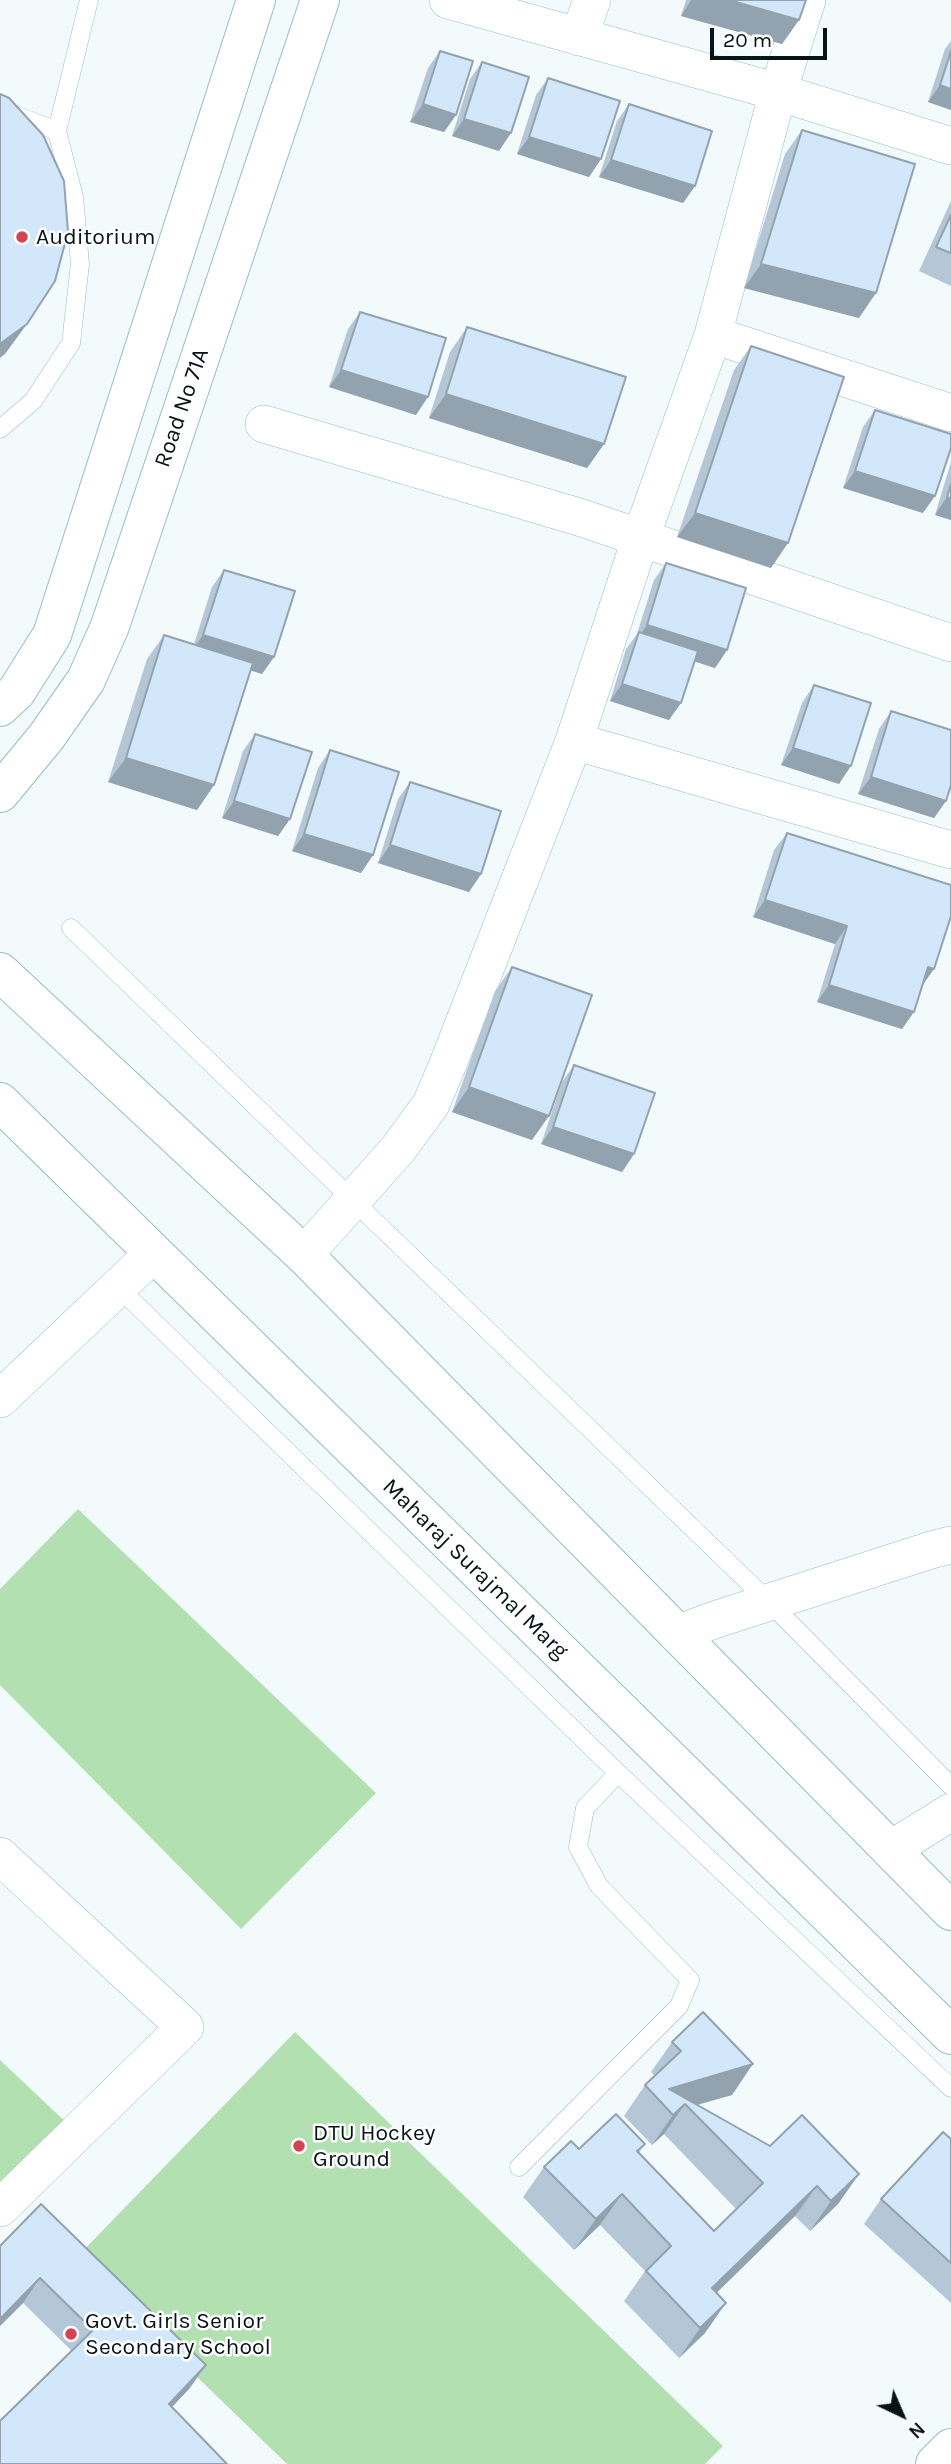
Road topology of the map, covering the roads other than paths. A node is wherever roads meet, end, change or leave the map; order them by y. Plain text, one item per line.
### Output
1 (89, 0) edge
2 (256, 0) edge
3 (320, 0) edge
4 (449, 0) edge
5 (592, 0) edge
6 (807, 0) edge
7 (579, 37) junction
8 (778, 92) junction
9 (0, 109) edge
10 (57, 131) junction
11 (951, 146) edge
12 (713, 335) junction
13 (951, 413) edge
14 (264, 424) dead end
15 (0, 429) edge
16 (641, 537) junction
17 (951, 643) edge
18 (0, 708) edge
19 (573, 741) junction
20 (0, 793) edge
21 (951, 850) edge
22 (71, 928) dead end
23 (0, 972) edge
24 (0, 1102) edge
25 (352, 1202) junction
26 (154, 1253) junction
27 (304, 1255) junction
28 (118, 1287) junction
29 (0, 1399) edge
30 (951, 1545) edge
31 (769, 1602) junction
32 (677, 1634) junction
33 (618, 1773) junction
34 (951, 1786) edge
35 (951, 1812) edge
36 (890, 1850) junction
37 (0, 1856) edge
38 (951, 1910) edge
39 (951, 2035) edge
40 (951, 2088) edge
41 (519, 2167) dead end
42 (0, 2208) edge
43 (951, 2448) edge
44 (935, 2464) edge

1 - 10 lane
2 - 18 main road
3 - 20 main road, Road No 71A
4 - 7 street
5 - 7 street
6 - 8 street
7 - 8 street
8 - 11 street
8 - 12 street
9 - 10 lane
10 - 15 lane
12 - 13 street
12 - 16 street
14 - 16 street
16 - 17 street
16 - 19 street
19 - 21 street
19 - 25 street
22 - 25 lane
23 - 27 main road
24 - 26 main road, Maharaj Surajmal Marg
25 - 27 street
25 - 31 lane
26 - 28 street
26 - 39 main road, Maharaj Surajmal Marg
27 - 32 main road
28 - 29 street
28 - 33 lane
30 - 31 street
31 - 32 street
31 - 34 lane
32 - 36 main road
33 - 40 lane
33 - 41 lane
35 - 36 street
36 - 38 main road
37 - 42 street
43 - 44 main road

